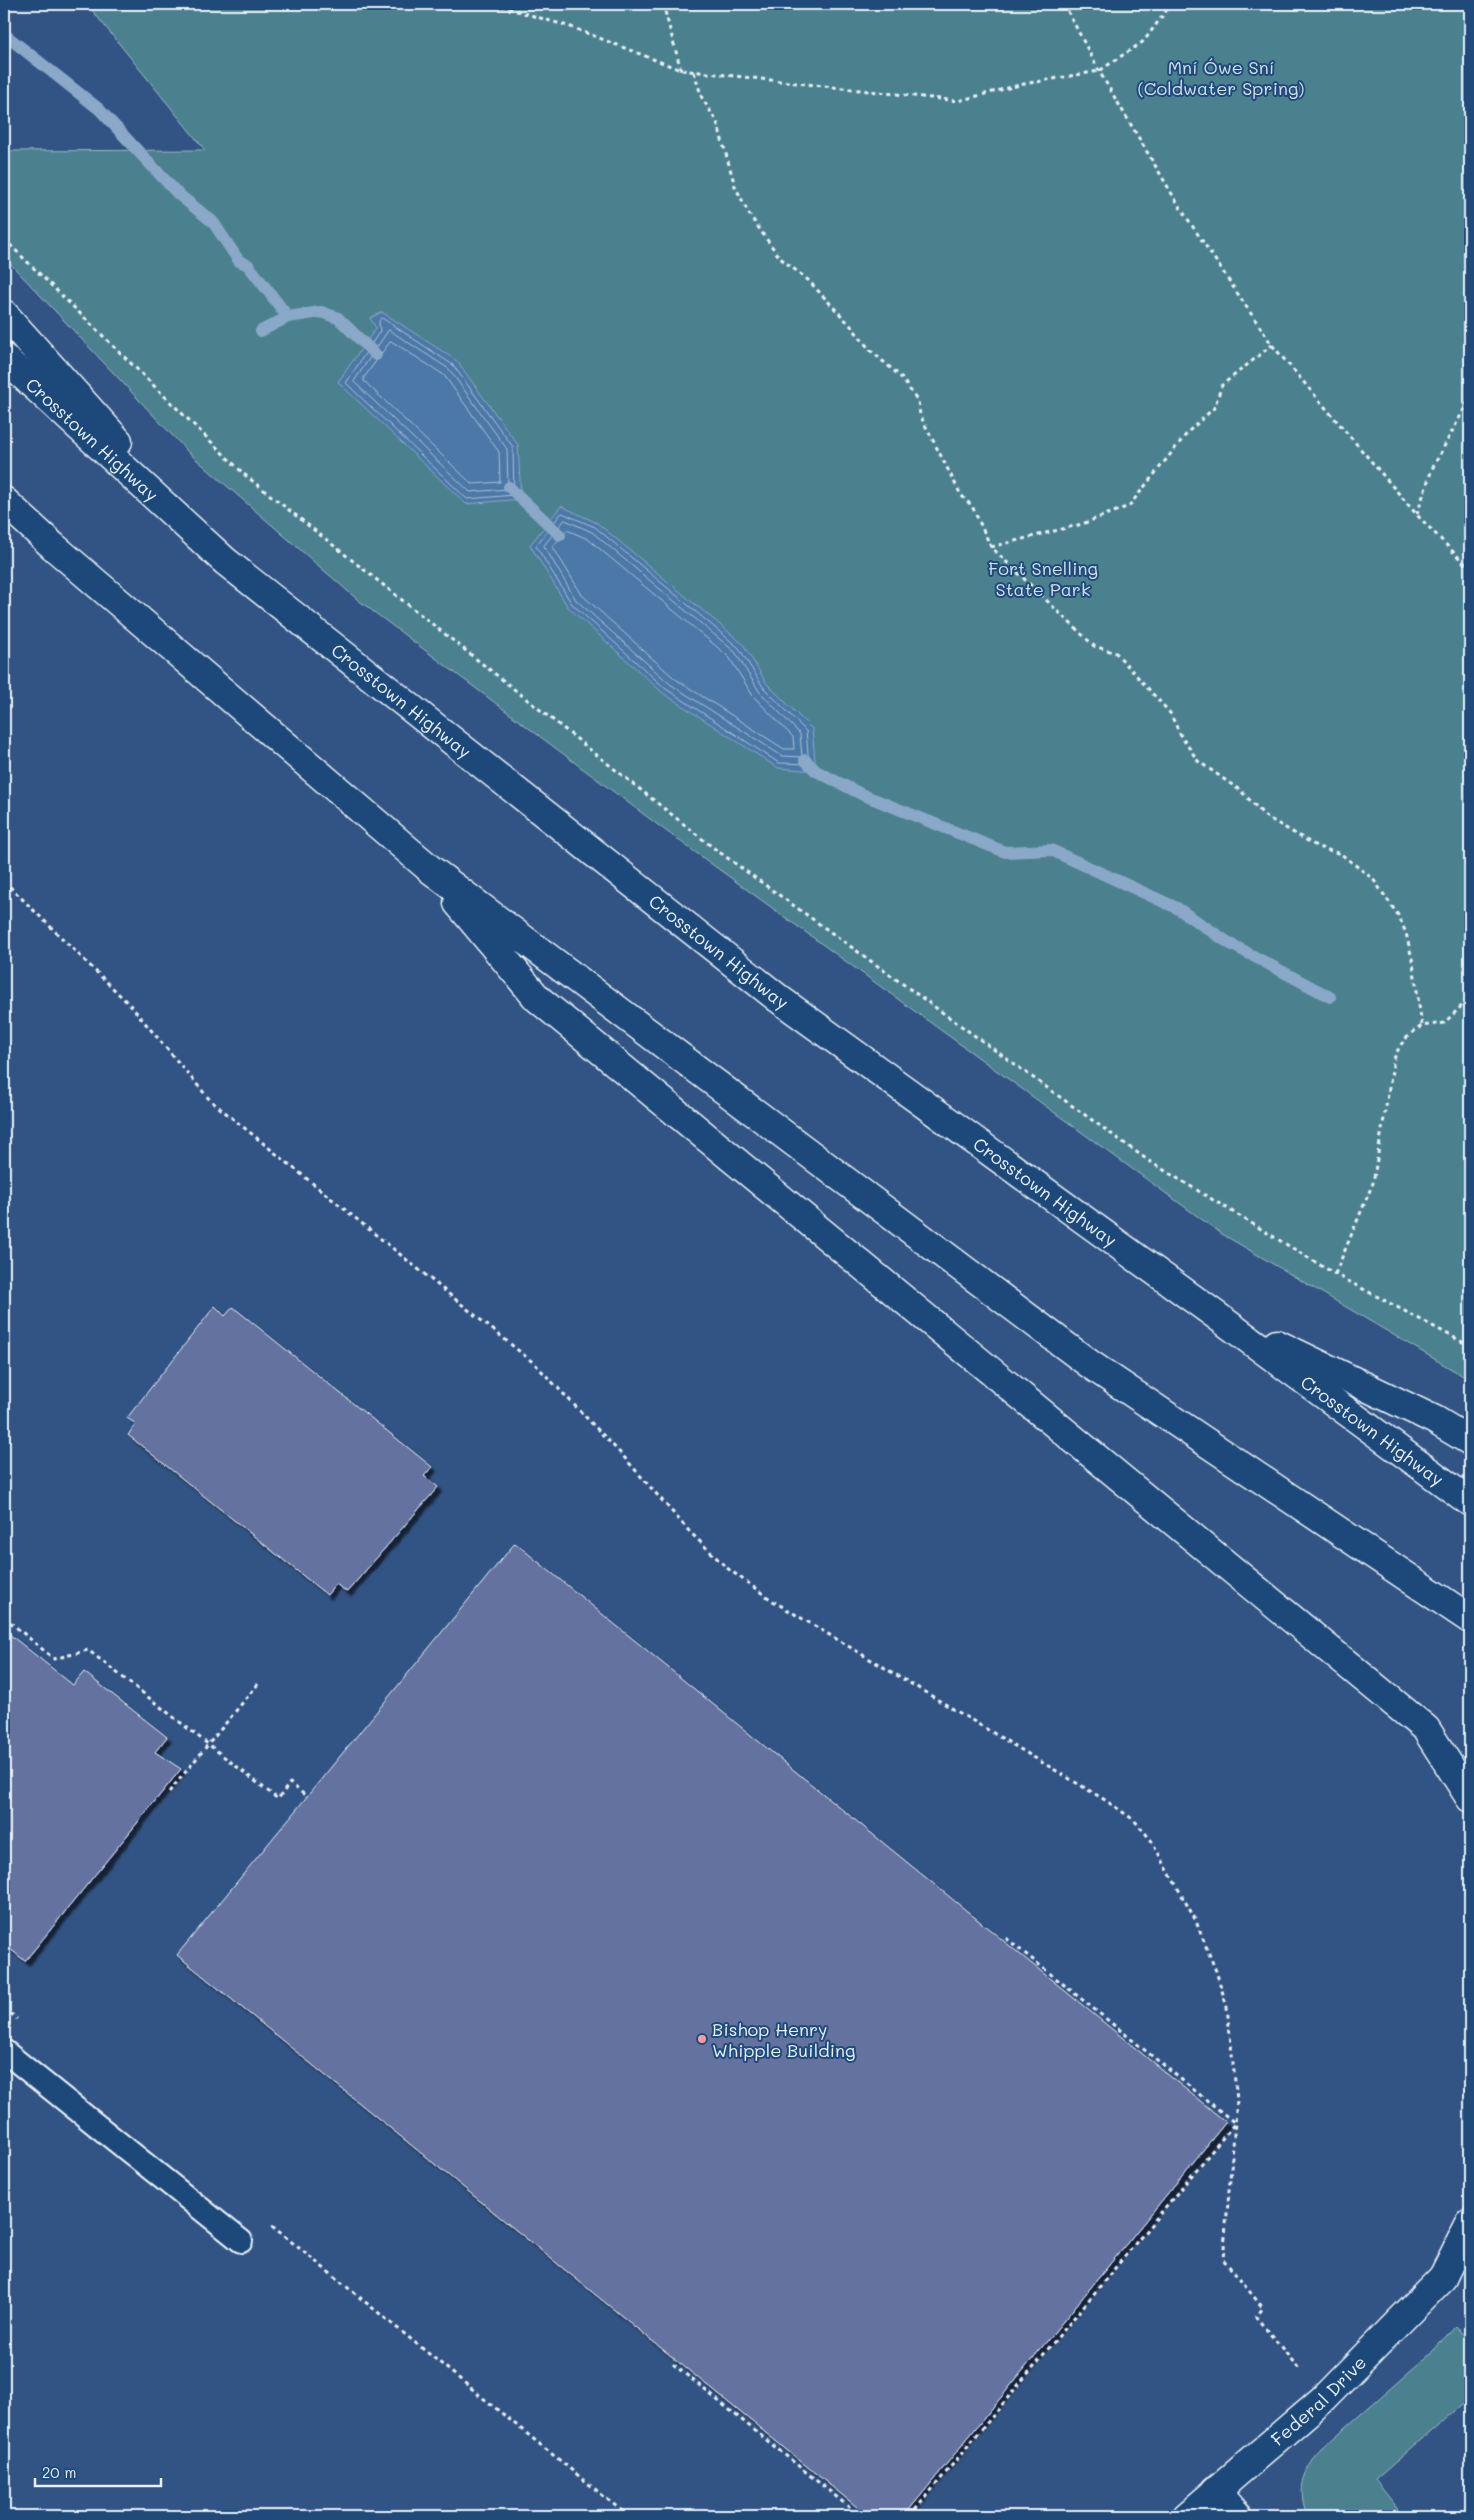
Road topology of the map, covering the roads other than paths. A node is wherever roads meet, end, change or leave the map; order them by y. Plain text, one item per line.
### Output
1 (4, 314) edge
2 (4, 358) edge
3 (4, 501) edge
4 (226, 561) junction
5 (430, 869) junction
6 (1217, 1316) junction
7 (1470, 1441) edge
8 (1470, 1502) edge
9 (1470, 1618) edge
10 (1470, 1798) edge
11 (4, 2052) edge
12 (1470, 2223) edge
13 (241, 2241) dead end
14 (1470, 2255) edge
15 (1443, 2277) junction
16 (1216, 2490) junction
17 (1187, 2516) edge
18 (1238, 2516) edge

1 - 4 main road
2 - 4 main road, Crosstown Highway
3 - 5 main road
4 - 6 main road, Crosstown Highway
5 - 9 main road
5 - 10 main road
6 - 7 main road
6 - 8 main road, Crosstown Highway
11 - 13 lane
12 - 15 main road
14 - 15 main road
15 - 16 main road, Federal Drive
16 - 17 main road, Federal Drive
16 - 18 main road

